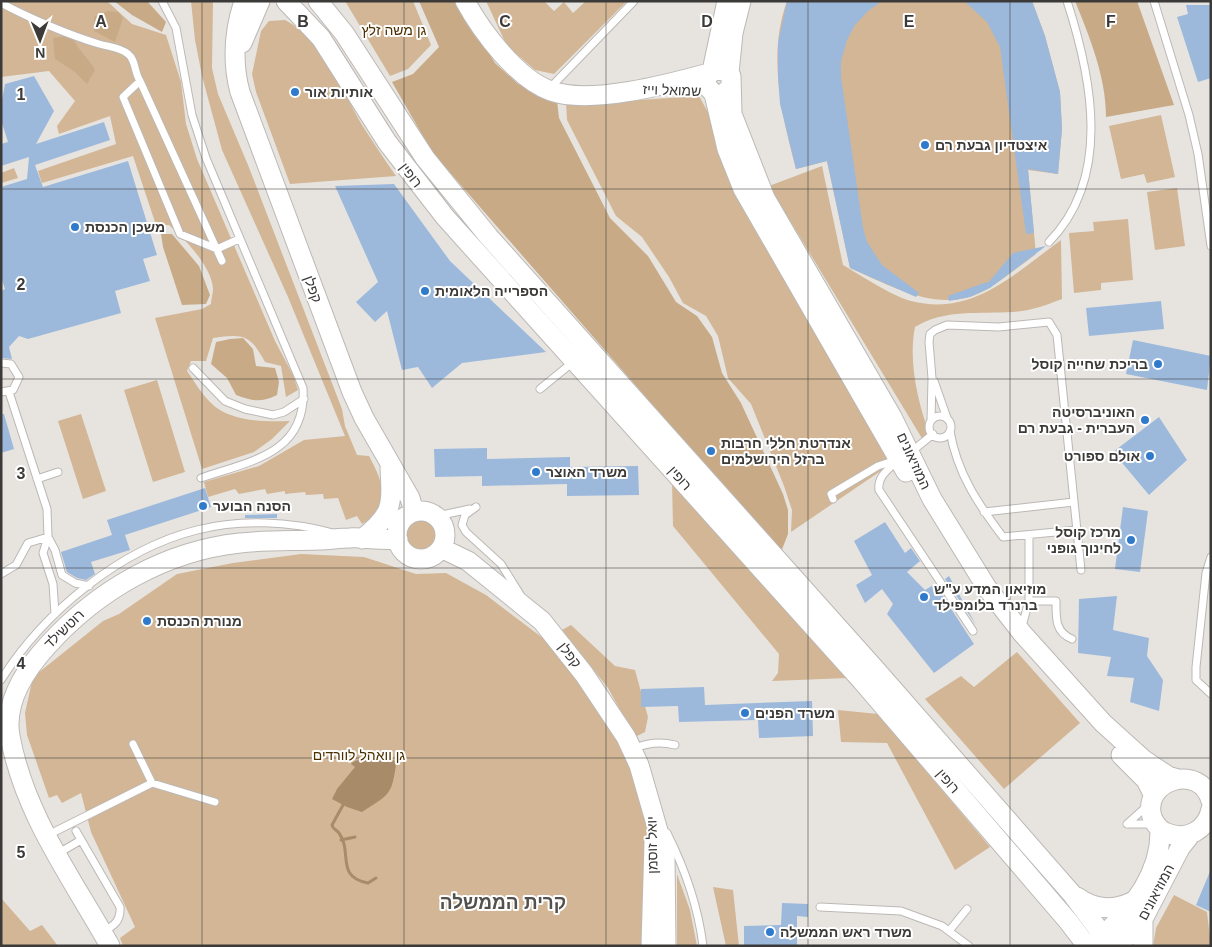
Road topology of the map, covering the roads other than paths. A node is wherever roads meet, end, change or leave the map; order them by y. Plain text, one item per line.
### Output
1 (162, 1) edge
2 (235, 1) edge
3 (244, 1) edge
4 (260, 1) edge
5 (318, 1) edge
6 (465, 1) edge
7 (477, 1) edge
8 (634, 1) edge
9 (727, 1) edge
10 (741, 1) edge
11 (1067, 1) edge
12 (1154, 1) edge
13 (1, 3) edge
14 (290, 4) edge
15 (327, 8) edge
16 (245, 20) junction
17 (496, 47) junction
18 (140, 81) junction
19 (717, 82) junction
20 (548, 90) junction
21 (239, 240) junction
22 (1050, 242) dead end
23 (1211, 246) edge
24 (216, 249) junction
25 (222, 261) dead end
26 (575, 360) junction
27 (1, 363) edge
28 (193, 368) dead end
29 (932, 378) junction
30 (540, 389) dead end
31 (5, 392) edge
32 (304, 399) junction
33 (947, 418) junction
34 (931, 421) junction
35 (950, 431) junction
36 (932, 434) junction
37 (904, 456) junction
38 (390, 464) junction
39 (58, 472) dead end
40 (201, 478) dead end
41 (37, 479) junction
42 (833, 499) dead end
43 (1074, 502) junction
44 (414, 512) junction
45 (984, 512) junction
46 (437, 516) junction
47 (1077, 530) junction
48 (252, 533) junction
49 (1029, 535) junction
50 (48, 537) junction
51 (356, 538) junction
52 (398, 539) junction
53 (441, 548) junction
54 (1211, 557) edge
55 (1081, 570) dead end
56 (1, 574) edge
57 (62, 575) junction
58 (53, 584) junction
59 (88, 586) junction
60 (1029, 601) junction
61 (529, 608) junction
62 (55, 614) junction
63 (973, 631) dead end
64 (1022, 633) junction
65 (1072, 639) dead end
66 (1, 680) edge
67 (1211, 694) edge
68 (133, 744) dead end
69 (675, 745) dead end
70 (631, 749) junction
71 (1211, 773) edge
72 (1185, 779) junction
73 (152, 783) junction
74 (1153, 798) junction
75 (650, 799) junction
76 (1211, 801) edge
77 (215, 802) dead end
78 (1211, 810) edge
79 (1159, 828) junction
80 (76, 831) dead end
81 (1191, 834) junction
82 (45, 836) junction
83 (81, 840) junction
84 (56, 854) junction
85 (1072, 894) junction
86 (1138, 898) junction
87 (820, 907) dead end
88 (967, 909) dead end
89 (1143, 919) junction
90 (949, 931) junction
91 (106, 939) edge
92 (1106, 943) edge
93 (651, 946) edge
94 (666, 946) edge
95 (703, 946) edge
96 (969, 946) edge
97 (1086, 946) edge
98 (1143, 946) edge

1 - 21 lane
2 - 16 street
3 - 16 street, קפלן
4 - 16 street, קפלן
5 - 15 street, רופין
6 - 17 street, שמואל וייז
7 - 17 street, שמואל וייז
8 - 20 lane
9 - 19 street
10 - 19 street
11 - 22 lane
12 - 23 lane
13 - 18 lane
14 - 16 street
14 - 26 street, רופין
15 - 85 street, רופין
16 - 38 street, קפלן
17 - 20 street, שמואל וייז
18 - 24 lane
18 - 24 lane
19 - 20 street, שמואל וייז
19 - 37 street, המוזיאונים
21 - 24 lane
21 - 32 lane
24 - 25 lane
26 - 30 lane
26 - 97 street, רופין
27 - 31 lane
28 - 32 lane
29 - 33 lane
29 - 34 lane
29 - 43 lane
31 - 41 lane
32 - 40 lane
33 - 34 lane
33 - 35 lane
34 - 36 lane
35 - 36 lane
35 - 45 lane
36 - 37 lane
37 - 42 lane
37 - 63 lane
37 - 64 street, המוזיאונים
37 - 74 street, המוזיאונים
38 - 44 street, קפלן
38 - 51 street
39 - 41 lane
41 - 50 lane
43 - 45 lane
43 - 47 lane
44 - 46 street
44 - 52 street
45 - 49 lane
46 - 53 street
46 - 61 lane
47 - 49 lane
47 - 55 lane
48 - 51 street, רוטשילד
48 - 59 lane
48 - 82 street, רוטשילד
49 - 60 lane
50 - 56 lane
50 - 57 lane
50 - 58 lane
51 - 52 street, רוטשילד
52 - 53 street
53 - 61 street, קפלן
54 - 67 lane
57 - 58 lane
57 - 59 lane
58 - 62 lane
59 - 62 lane
60 - 64 lane
60 - 65 lane
61 - 70 street, קפלן
62 - 66 lane
64 - 72 street, המוזיאונים
68 - 73 lane
69 - 70 lane
70 - 75 street, קפלן
71 - 72 street
72 - 74 street
72 - 76 street
73 - 77 lane
73 - 82 lane
74 - 79 street
74 - 79 lane
75 - 93 street, יואל זוסמן
75 - 94 street, יואל זוסמן
75 - 95 lane
78 - 81 street, המוזיאונים
79 - 81 street
79 - 86 street, המוזיאונים
80 - 83 lane
81 - 89 street, המוזיאונים
82 - 84 street, רוטשילד
83 - 84 lane
83 - 91 lane
84 - 91 street, רוטשילד
85 - 86 street
85 - 92 street, רופין
86 - 92 street, המוזיאונים
87 - 90 lane
88 - 90 lane
89 - 92 street, המוזיאונים
89 - 98 street
90 - 96 lane

